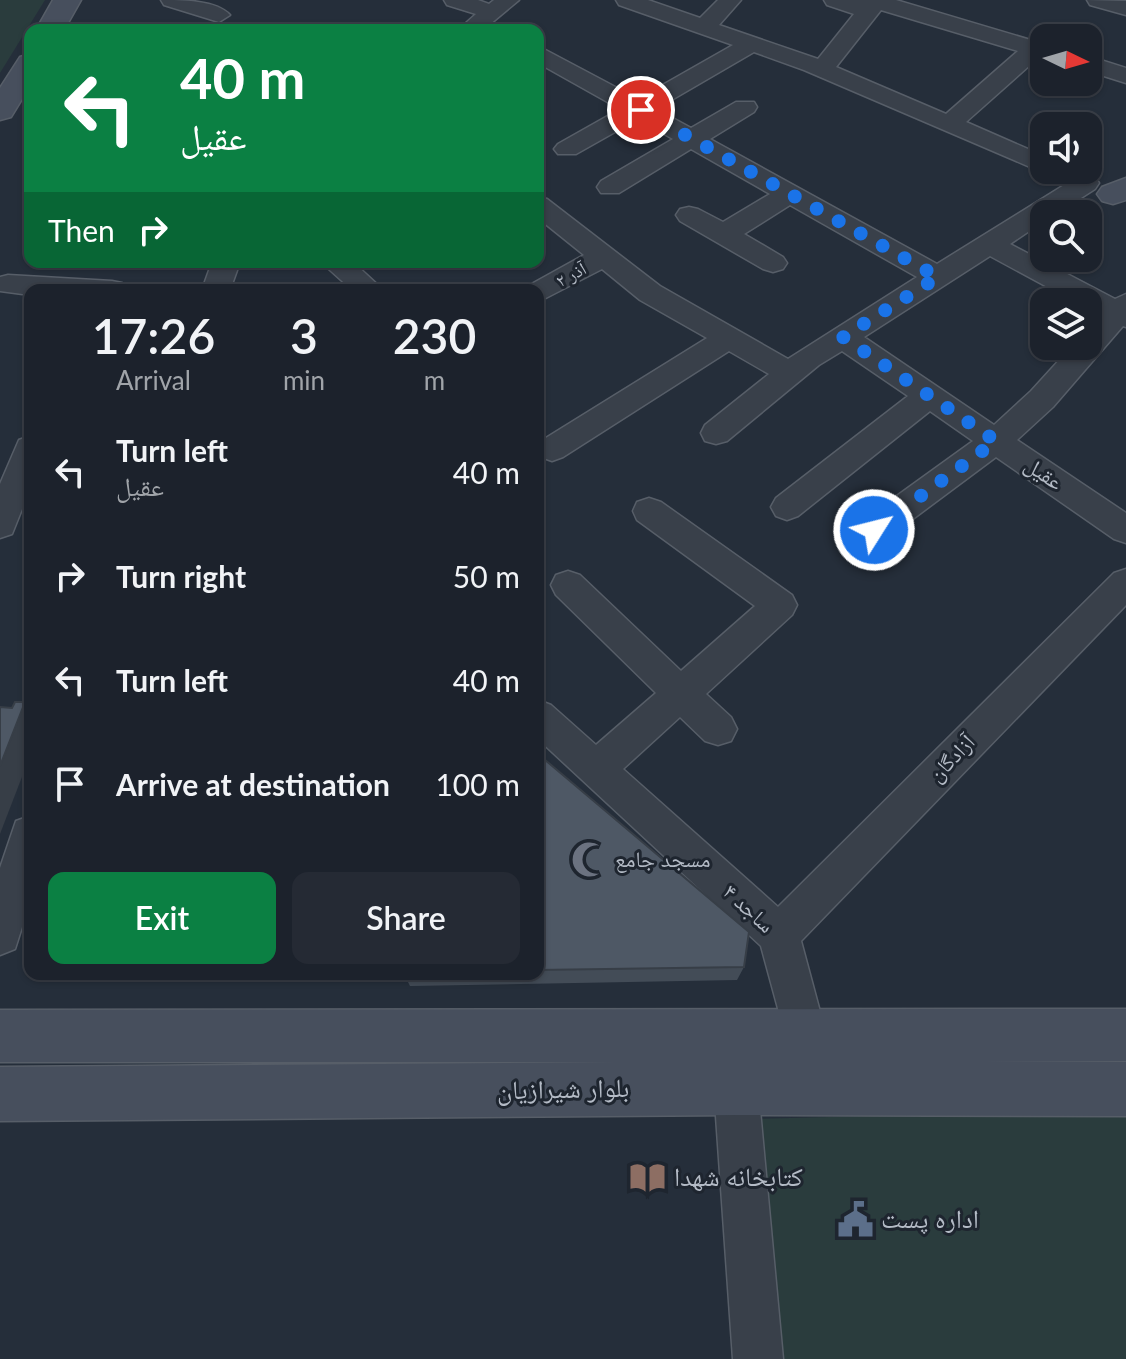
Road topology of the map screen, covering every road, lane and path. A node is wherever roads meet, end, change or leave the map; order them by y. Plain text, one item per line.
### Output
1 (67, 0) edge
2 (172, 0) edge
3 (455, 0) edge
4 (627, 0) edge
5 (730, 0) edge
6 (835, 0) edge
7 (1098, 0) edge
8 (1126, 8) edge
9 (868, 11) junction
10 (219, 15) dead end
11 (489, 19) edge
12 (53, 24) edge
13 (704, 27) junction
14 (752, 44) junction
15 (1030, 47) edge
16 (544, 56) edge
17 (1030, 57) edge
18 (1102, 68) edge
19 (822, 69) junction
20 (24, 73) edge
21 (1126, 76) edge
22 (745, 107) dead end
23 (641, 110) junction
24 (0, 111) edge
25 (949, 124) junction
26 (692, 138) junction
27 (567, 149) dead end
28 (1030, 159) edge
29 (610, 187) dead end
30 (1108, 188) edge
31 (791, 193) junction
32 (544, 210) edge
33 (689, 215) dead end
34 (724, 234) junction
35 (989, 244) junction
36 (604, 256) junction
37 (773, 263) dead end
38 (342, 268) edge
39 (938, 277) junction
40 (8, 284) dead end
41 (362, 284) edge
42 (24, 285) edge
43 (544, 290) edge
44 (1123, 311) edge
45 (843, 337) junction
46 (729, 338) junction
47 (790, 373) junction
48 (929, 396) junction
49 (716, 433) dead end
50 (996, 441) junction
51 (552, 449) dead end
52 (24, 463) edge
53 (787, 507) dead end
54 (649, 511) dead end
55 (0, 525) edge
56 (874, 530) dead end
57 (1126, 530) edge
58 (1126, 583) edge
59 (568, 585) dead end
60 (681, 694) junction
61 (544, 721) edge
62 (718, 729) dead end
63 (596, 769) junction
64 (24, 854) edge
65 (0, 935) edge
66 (779, 935) junction
67 (804, 1034) junction
68 (1126, 1035) edge
69 (0, 1036) edge
70 (736, 1088) junction
71 (1126, 1089) edge
72 (0, 1094) edge
73 (758, 1359) edge

1 - 12 main road
2 - 10 street
3 - 11 street
4 - 13 street
5 - 13 street
6 - 9 street
7 - 8 street
9 - 15 street
9 - 19 street
13 - 14 street
14 - 19 street
14 - 23 street
16 - 23 street
17 - 25 street
18 - 21 street
19 - 25 street
20 - 24 main road
22 - 26 street
23 - 26 street
23 - 27 street
25 - 28 street
26 - 29 street
26 - 31 street
30 - 35 street
31 - 34 street
31 - 39 street
32 - 36 street
33 - 34 street
34 - 37 street
35 - 39 street
35 - 44 street
36 - 43 street, آذر ۲
36 - 46 street
38 - 41 street
39 - 45 street
40 - 42 street
44 - 50 street
45 - 47 street
45 - 48 street, عقیل
46 - 47 street
46 - 51 street
47 - 49 street
48 - 50 street, عقیل
48 - 53 street
50 - 56 street
50 - 57 street, عقیل
52 - 55 street
54 - 60 street
58 - 66 street, آزادگان
59 - 60 street
60 - 62 street
60 - 63 street
61 - 63 street, ساجد ۴
63 - 66 street, ساجد ۴
64 - 65 street
66 - 67 street, ساجد ۴
67 - 68 main road
67 - 69 main road
70 - 71 main road, بلوار شیرازیان
70 - 72 main road, بلوار شیرازیان
70 - 73 street

